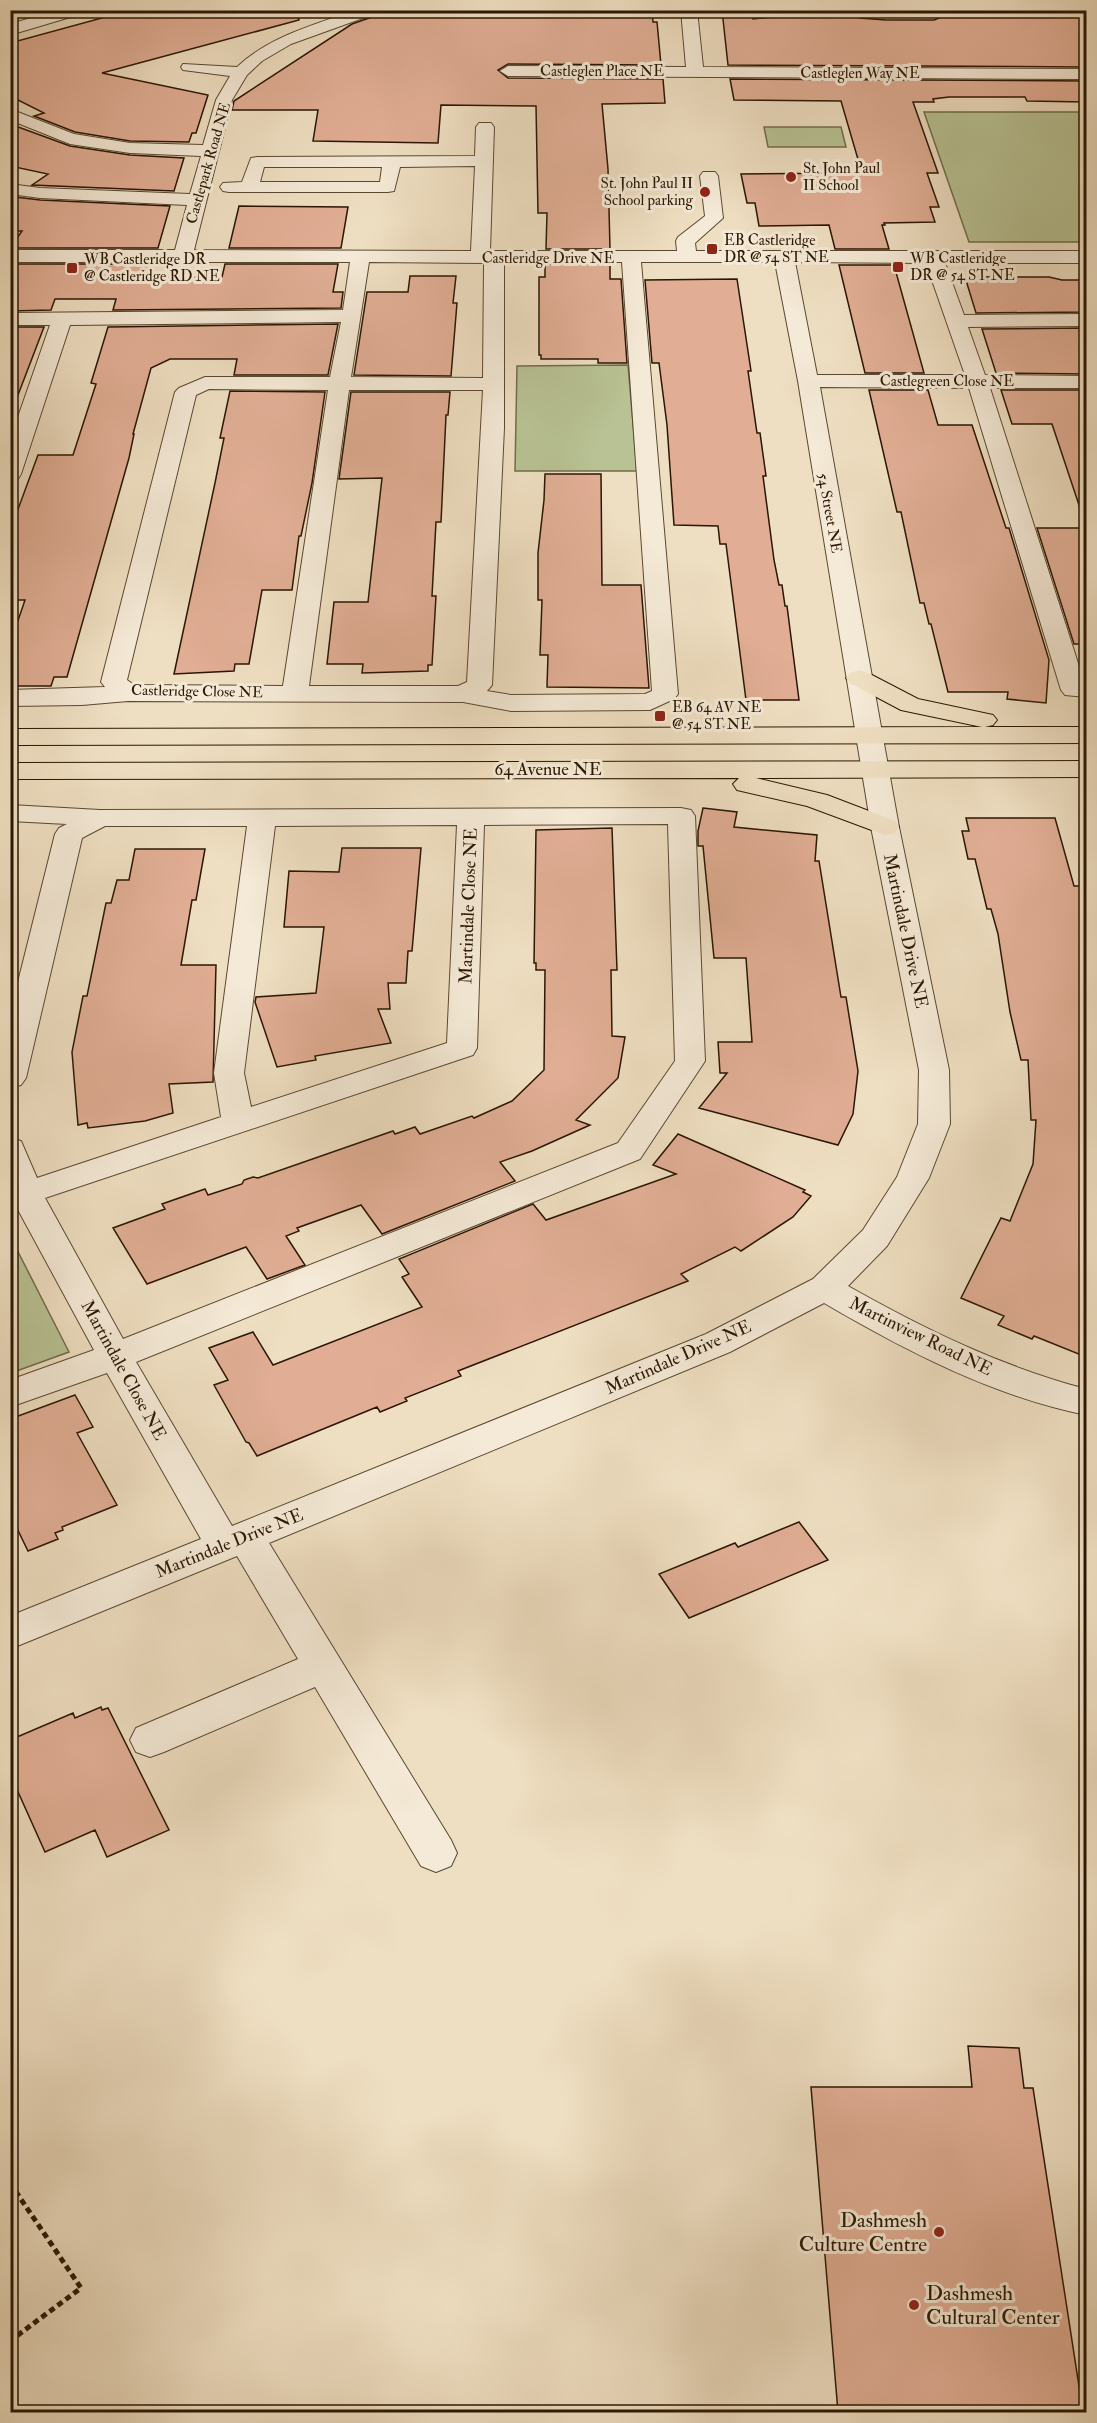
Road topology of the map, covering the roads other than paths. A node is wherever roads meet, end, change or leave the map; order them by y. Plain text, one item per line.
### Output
1 (80, 10) edge
2 (372, 10) edge
3 (689, 10) edge
4 (10, 30) edge
5 (189, 67) dead end
6 (508, 71) dead end
7 (241, 72) junction
8 (695, 72) junction
9 (1086, 74) edge
10 (11, 114) edge
11 (485, 127) dead end
12 (211, 151) junction
13 (392, 161) junction
14 (484, 161) junction
15 (709, 176) dead end
16 (249, 187) junction
17 (10, 189) edge
18 (198, 194) junction
19 (10, 256) edge
20 (183, 257) junction
21 (784, 257) junction
22 (934, 257) junction
23 (1086, 257) edge
24 (360, 258) junction
25 (487, 258) junction
26 (631, 258) junction
27 (687, 258) junction
28 (352, 316) junction
29 (10, 319) edge
30 (62, 319) junction
31 (1086, 320) edge
32 (956, 321) junction
33 (808, 381) junction
34 (977, 381) junction
35 (1086, 381) edge
36 (340, 383) junction
37 (493, 384) junction
38 (10, 474) edge
39 (858, 678) junction
40 (1086, 690) edge
41 (128, 693) junction
42 (296, 693) junction
43 (464, 694) junction
44 (10, 698) edge
45 (870, 735) junction
46 (1086, 735) edge
47 (10, 736) edge
48 (646, 769) junction
49 (875, 770) junction
50 (1086, 770) edge
51 (10, 771) edge
52 (10, 813) edge
53 (262, 817) junction
54 (471, 817) junction
55 (100, 818) junction
56 (885, 827) junction
57 (10, 1078) edge
58 (238, 1123) junction
59 (10, 1149) edge
60 (26, 1193) junction
61 (825, 1288) junction
62 (115, 1356) junction
63 (10, 1394) edge
64 (1082, 1396) edge
65 (234, 1540) junction
66 (10, 1633) edge
67 (323, 1666) junction
68 (150, 1740) dead end
69 (436, 1853) dead end

1 - 4 street
2 - 7 street, Castlepark Road NE
3 - 8 street
5 - 7 street
6 - 8 street, Castleglen Place NE
7 - 12 street, Castlepark Road NE
8 - 9 street, Castleglen Way NE
10 - 12 street
11 - 14 street
12 - 18 street, Castlepark Road NE
13 - 14 street
13 - 16 street
13 - 16 street
14 - 25 street
15 - 27 street
16 - 18 street
17 - 18 street
18 - 20 street, Castlepark Road NE
19 - 20 street, Castleridge Drive NE
20 - 24 street, Castleridge Drive NE
21 - 22 street, Castleridge Drive NE
21 - 27 street, Castleridge Drive NE
21 - 33 street, 54 Street NE
22 - 23 street, Castleridge Drive NE
22 - 32 street
24 - 25 street, Castleridge Drive NE
24 - 28 street
25 - 26 street, Castleridge Drive NE
25 - 37 street
26 - 27 street, Castleridge Drive NE
26 - 43 street, Castleridge Close NE
28 - 30 street
28 - 36 street
29 - 30 street
30 - 38 street
31 - 32 street
32 - 34 street
33 - 34 street, Castlegreen Close NE
33 - 39 street, 54 Street NE
34 - 35 street, Castlegreen Close NE
34 - 40 street
36 - 37 street, Castleridge Close NE
36 - 41 street, Castleridge Close NE
36 - 42 street
37 - 43 street
39 - 45 street, 54 Street NE
39 - 46 main road
41 - 42 street, Castleridge Close NE
41 - 44 street
42 - 43 street, Castleridge Close NE
45 - 46 main road, 64 Avenue NE
45 - 47 main road, 64 Avenue NE
45 - 49 street, 54 Street NE
48 - 49 main road, 64 Avenue NE
48 - 51 main road, 64 Avenue NE
48 - 56 main road
49 - 50 main road, 64 Avenue NE
49 - 56 street, Martindale Drive NE
52 - 55 street
53 - 54 street, Martindale Close NE
53 - 55 street, Martindale Close NE
53 - 58 street
54 - 58 street, Martindale Close NE
54 - 62 street
55 - 57 street, Martindale Close NE
56 - 61 street, Martindale Drive NE
58 - 60 street, Martindale Close NE
59 - 60 street, Martindale Close NE
60 - 62 street, Martindale Close NE
61 - 64 street, Martinview Road NE
61 - 65 street, Martindale Drive NE
62 - 63 street
62 - 65 street, Martindale Close NE
65 - 66 street, Martindale Drive NE
65 - 67 street, Martindale Close NE
67 - 68 street
67 - 69 street, Martindale Close NE

